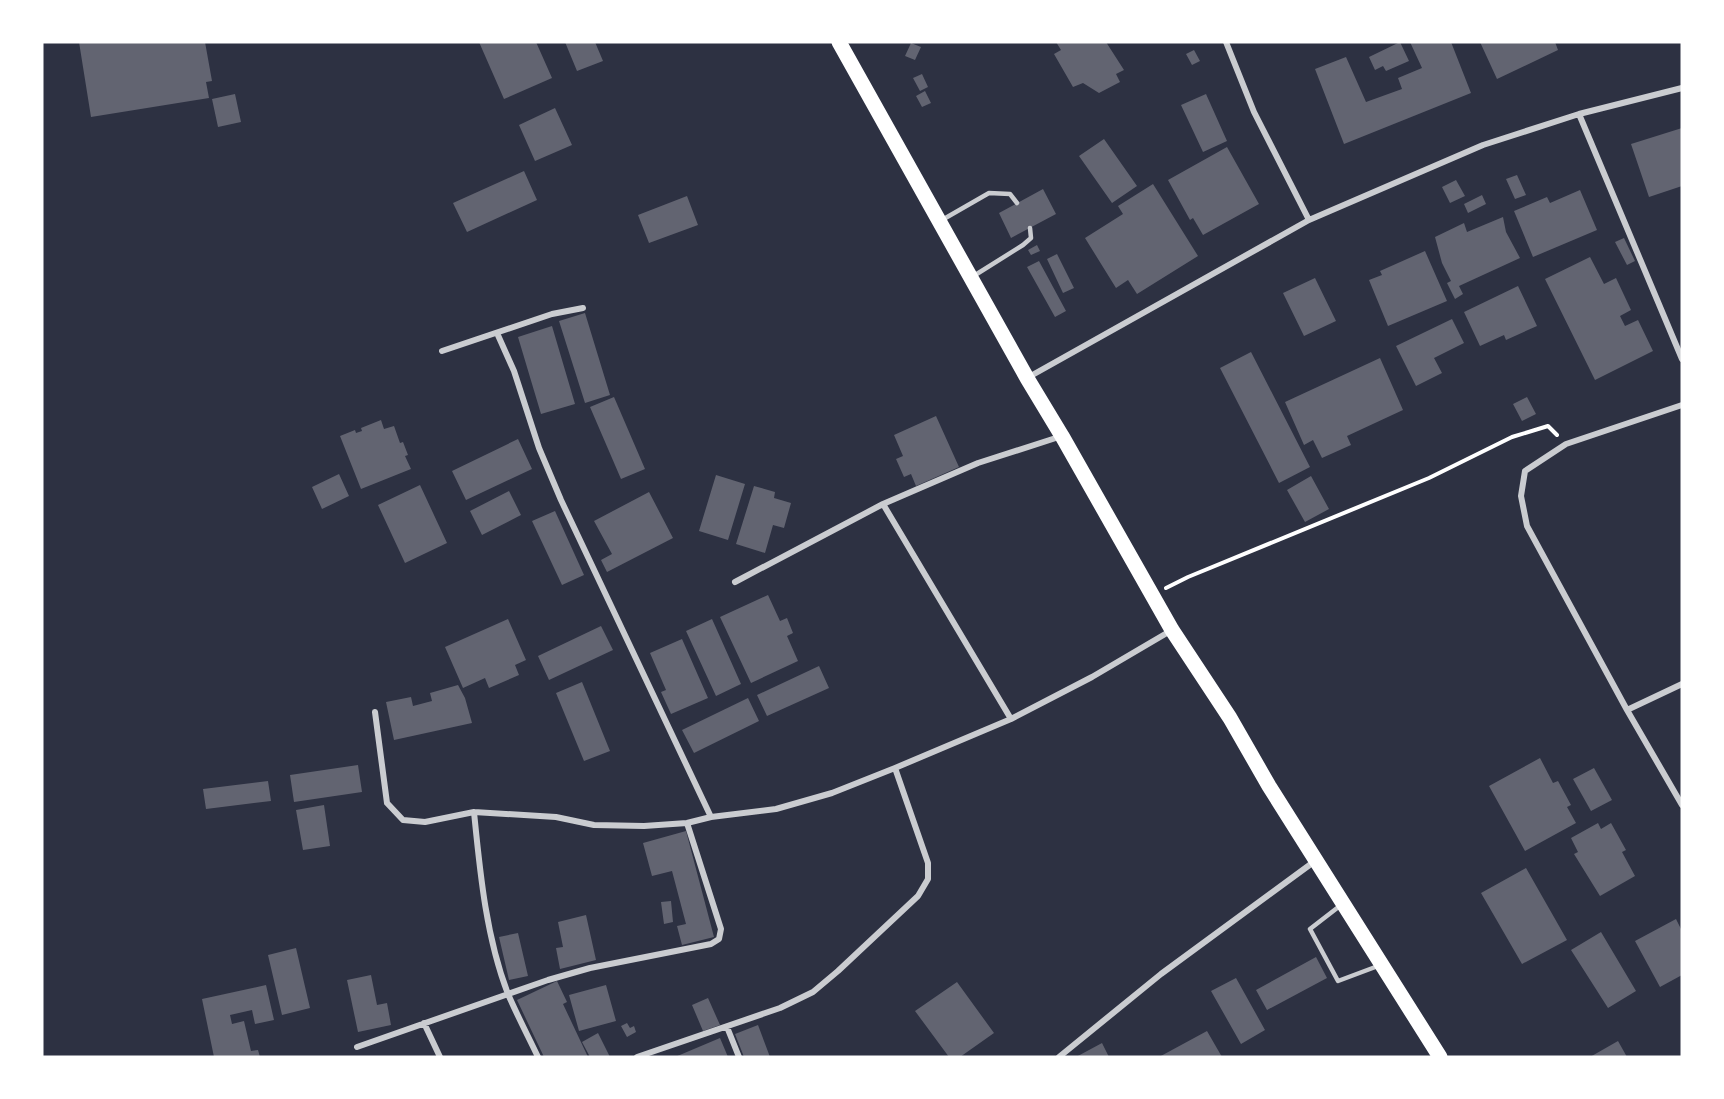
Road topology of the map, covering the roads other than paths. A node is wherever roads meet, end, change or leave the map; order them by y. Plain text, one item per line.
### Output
1 (839, 42) edge
2 (1226, 42) edge
3 (1682, 88) edge
4 (1579, 114) junction
5 (1017, 203) dead end
6 (1309, 220) junction
7 (939, 221) junction
8 (1030, 228) dead end
9 (970, 277) junction
10 (583, 308) dead end
11 (497, 333) junction
12 (442, 351) dead end
13 (1682, 359) edge
14 (1027, 378) junction
15 (1682, 405) edge
16 (1062, 436) junction
17 (884, 504) junction
18 (735, 582) dead end
19 (1172, 630) junction
20 (1682, 684) edge
21 (1627, 710) junction
22 (375, 712) dead end
23 (1011, 719) junction
24 (895, 768) junction
25 (1682, 805) edge
26 (474, 812) junction
27 (711, 817) junction
28 (687, 823) junction
29 (1316, 860) junction
30 (1342, 904) junction
31 (1380, 965) junction
32 (508, 992) junction
33 (424, 1023) junction
34 (727, 1026) junction
35 (357, 1047) dead end
36 (440, 1057) edge
37 (538, 1057) edge
38 (638, 1057) edge
39 (738, 1057) edge
40 (1059, 1057) edge
41 (1440, 1057) edge

1 - 7 main road
2 - 6 street
3 - 4 street
4 - 6 street
4 - 13 street
5 - 7 lane
6 - 14 street
7 - 9 main road
8 - 9 lane
9 - 14 main road
10 - 11 street
11 - 12 street
11 - 27 street
14 - 16 main road
15 - 21 street
16 - 17 street
16 - 19 main road
17 - 18 street
17 - 23 street
19 - 23 street
19 - 29 main road
20 - 21 street
21 - 25 street
22 - 26 street
23 - 24 street
24 - 27 street
24 - 34 street
26 - 28 street
26 - 32 street
27 - 28 street
28 - 32 street
29 - 30 main road
29 - 40 street
30 - 31 main road
30 - 31 lane
31 - 41 main road
32 - 33 street
32 - 37 street
33 - 35 street
33 - 36 street
34 - 38 street
34 - 39 street

